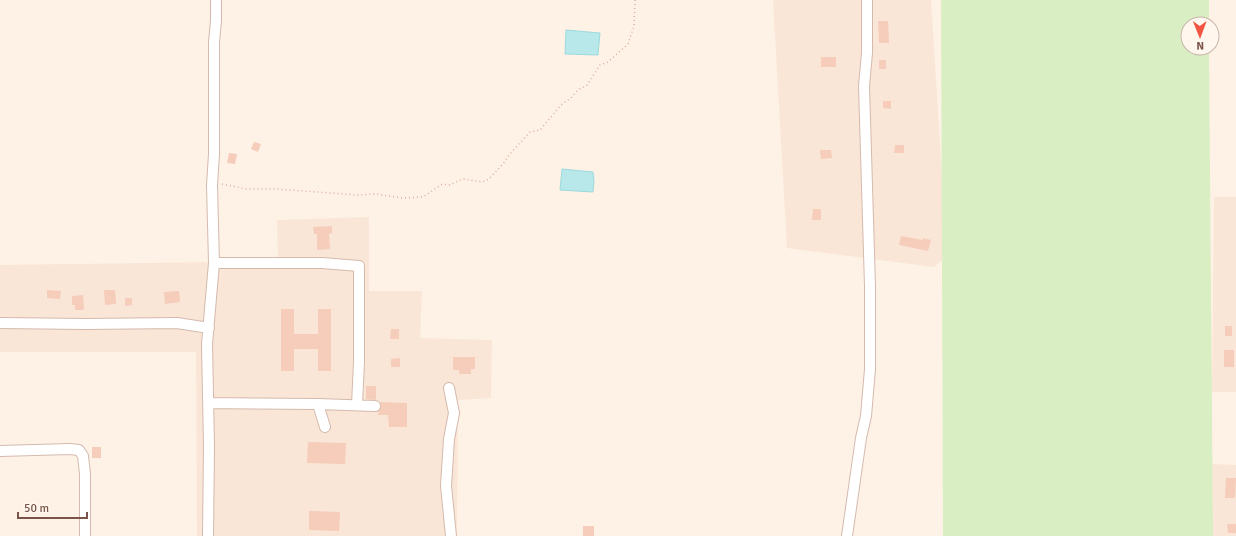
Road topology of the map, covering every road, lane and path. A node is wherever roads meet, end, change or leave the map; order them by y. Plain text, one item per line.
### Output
1 (216, 0) edge
2 (635, 0) edge
3 (867, 0) edge
4 (212, 186) junction
5 (214, 263) junction
6 (0, 323) edge
7 (209, 328) junction
8 (449, 388) dead end
9 (208, 404) junction
10 (318, 404) junction
11 (357, 405) junction
12 (375, 406) dead end
13 (325, 427) dead end
14 (0, 451) edge
15 (85, 536) edge
16 (208, 536) edge
17 (451, 536) edge
18 (848, 536) edge

1 - 4 street
2 - 4 path
3 - 18 street
4 - 5 street
5 - 7 street
5 - 11 street
6 - 7 street
7 - 9 street
8 - 17 street
9 - 10 street
9 - 16 street
10 - 11 street
10 - 13 street
11 - 12 street
14 - 15 street

